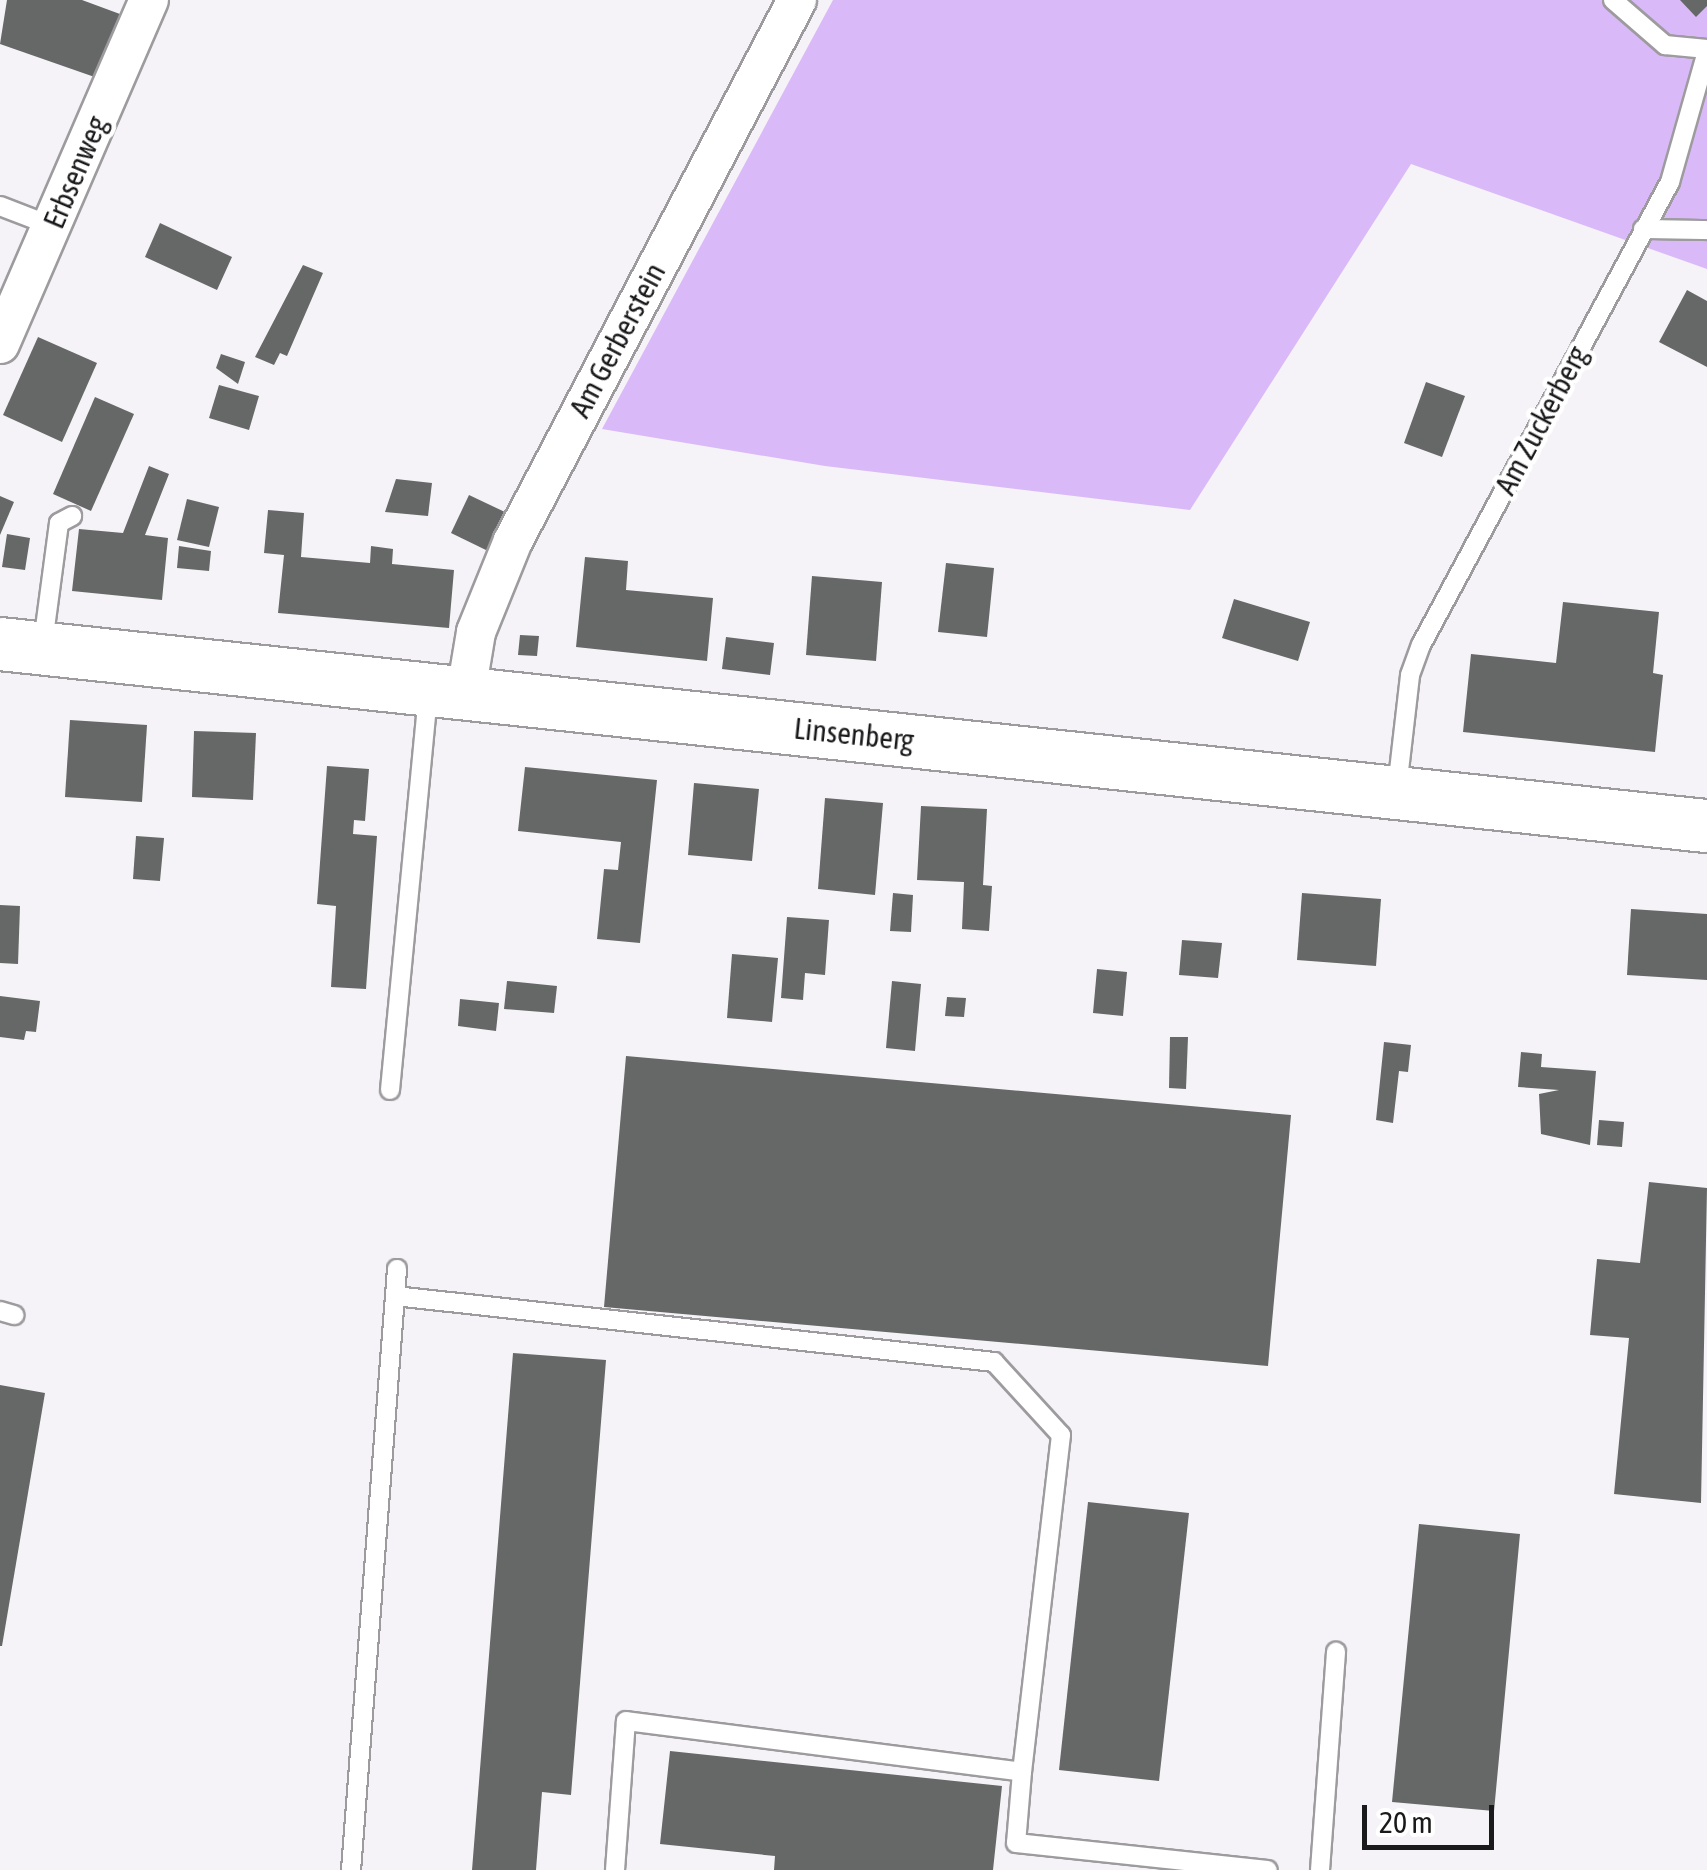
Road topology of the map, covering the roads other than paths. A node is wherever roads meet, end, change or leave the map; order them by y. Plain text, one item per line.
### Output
1 (149, 0) edge
2 (796, 0) edge
3 (1614, 0) edge
4 (1707, 50) edge
5 (0, 206) edge
6 (52, 226) junction
7 (1643, 228) junction
8 (1707, 230) edge
9 (0, 344) edge
10 (72, 516) dead end
11 (21, 646) edge
12 (447, 690) junction
13 (1396, 793) junction
14 (1707, 826) edge
15 (390, 1090) dead end
16 (397, 1269) dead end
17 (395, 1296) junction
18 (1336, 1652) dead end
19 (1022, 1772) junction
20 (351, 1870) edge
21 (615, 1870) edge
22 (1268, 1870) edge
23 (1320, 1870) edge

1 - 6 street, Erbsenweg
2 - 12 street, Am Gerberstein
3 - 4 lane
4 - 7 lane, Am Zuckerberg
5 - 6 lane
6 - 9 street, Erbsenweg
7 - 8 lane
7 - 13 lane, Am Zuckerberg
10 - 11 lane
11 - 12 main road, Linsenberg
12 - 13 main road, Linsenberg
12 - 15 lane
13 - 14 main road, Linsenberg
16 - 17 lane
17 - 19 lane
17 - 20 lane
18 - 23 lane
19 - 21 lane
19 - 22 lane

